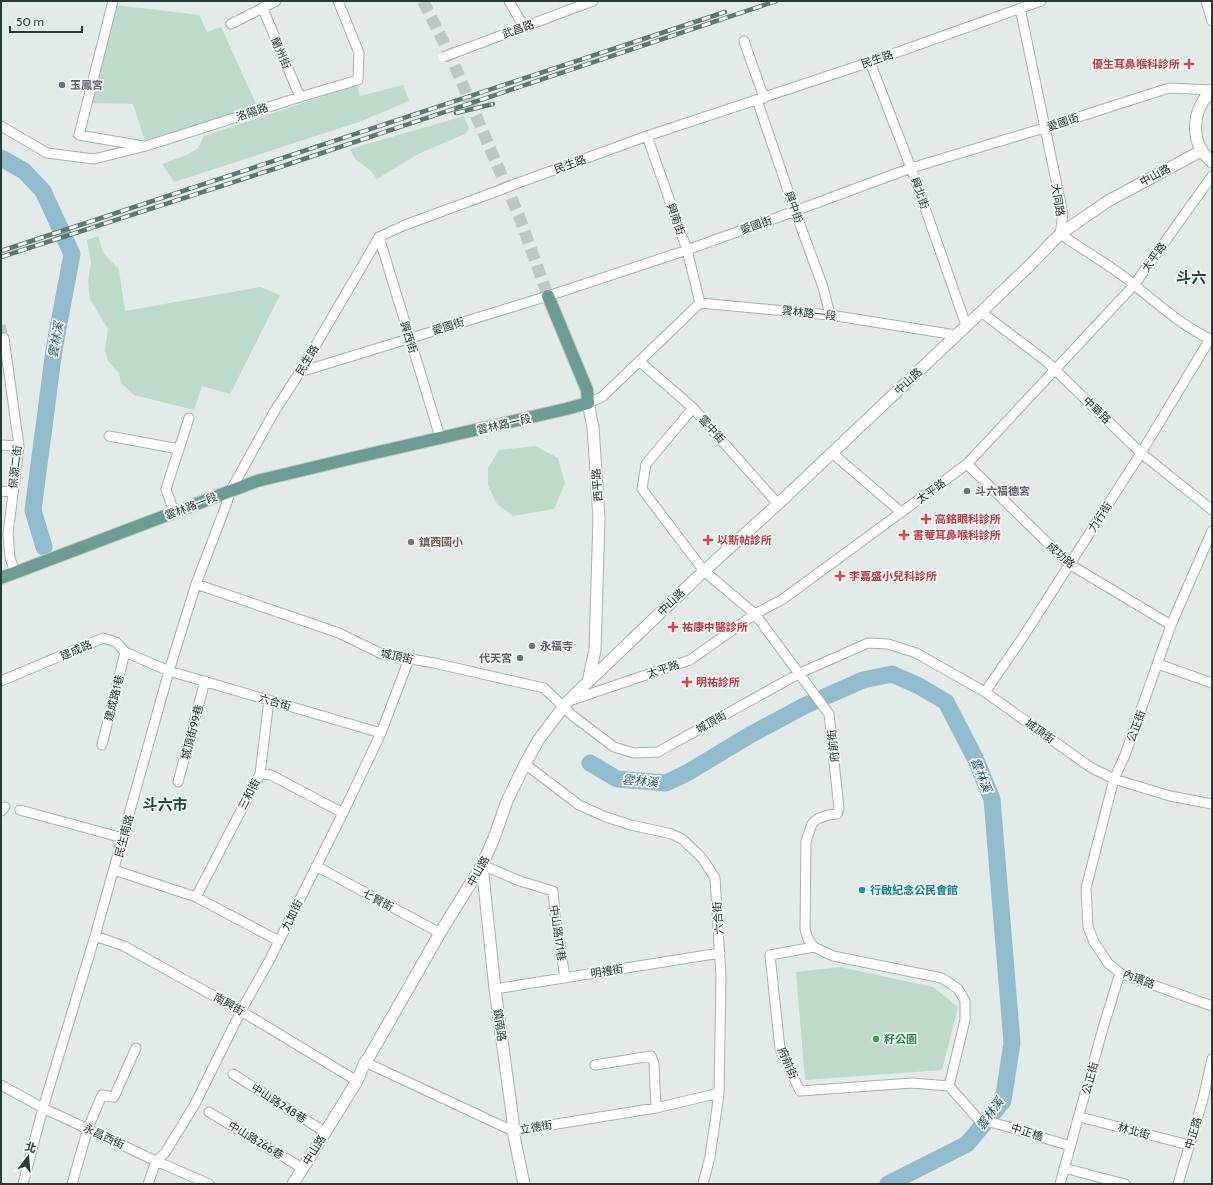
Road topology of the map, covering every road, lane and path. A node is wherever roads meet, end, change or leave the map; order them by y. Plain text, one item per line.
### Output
1 (113, 1) edge
2 (276, 1) edge
3 (338, 1) edge
4 (509, 1) edge
5 (593, 1) edge
6 (1041, 1) edge
7 (1206, 1) edge
8 (1020, 8) junction
9 (263, 9) junction
10 (1212, 21) edge
11 (231, 24) dead end
12 (524, 27) junction
13 (744, 41) dead end
14 (443, 57) dead end
15 (870, 62) junction
16 (1212, 90) edge
17 (300, 97) junction
18 (760, 99) junction
19 (1, 126) edge
20 (1044, 128) junction
21 (647, 136) junction
22 (146, 146) junction
23 (1201, 151) junction
24 (1212, 162) edge
25 (911, 168) junction
26 (1212, 176) edge
27 (795, 211) junction
28 (1060, 234) junction
29 (379, 237) junction
30 (687, 250) junction
31 (1134, 286) junction
32 (548, 296) junction
33 (700, 303) junction
34 (981, 312) junction
35 (830, 315) junction
36 (966, 326) junction
37 (956, 335) junction
38 (4, 338) dead end
39 (409, 338) junction
40 (1211, 340) edge
41 (639, 361) junction
42 (1055, 369) junction
43 (300, 372) junction
44 (588, 403) junction
45 (693, 408) junction
46 (190, 418) dead end
47 (109, 436) dead end
48 (440, 437) junction
49 (1, 445) edge
50 (19, 446) junction
51 (179, 449) junction
52 (832, 452) junction
53 (1141, 454) junction
54 (967, 464) junction
55 (231, 490) junction
56 (1, 491) edge
57 (13, 492) junction
58 (778, 504) junction
59 (1212, 510) edge
60 (174, 512) junction
61 (902, 512) junction
62 (1212, 531) edge
63 (1069, 564) junction
64 (704, 571) junction
65 (15, 572) junction
66 (1, 578) edge
67 (196, 584) junction
68 (755, 614) junction
69 (1171, 625) junction
70 (125, 652) junction
71 (409, 659) junction
72 (1158, 664) junction
73 (169, 671) junction
74 (800, 673) junction
75 (1, 681) edge
76 (205, 681) junction
77 (588, 682) junction
78 (1212, 683) edge
79 (985, 692) junction
80 (269, 700) junction
81 (566, 704) junction
82 (381, 733) junction
83 (102, 744) dead end
84 (525, 764) junction
85 (260, 774) junction
86 (1114, 779) junction
87 (178, 782) dead end
88 (1212, 804) edge
89 (20, 810) dead end
90 (344, 813) junction
91 (123, 838) junction
92 (482, 865) junction
93 (316, 866) junction
94 (114, 870) junction
95 (196, 897) junction
96 (1088, 927) joint
97 (440, 933) junction
98 (95, 936) junction
99 (279, 941) junction
100 (814, 947) junction
101 (720, 953) junction
102 (1120, 973) junction
103 (564, 978) junction
104 (495, 989) junction
105 (1212, 1006) edge
106 (241, 1011) junction
107 (136, 1048) dead end
108 (1212, 1059) edge
109 (365, 1062) junction
110 (595, 1066) dead end
111 (233, 1074) dead end
112 (357, 1081) junction
113 (1, 1085) edge
114 (949, 1086) junction
115 (719, 1093) junction
116 (1208, 1100) edge
117 (43, 1108) junction
118 (656, 1108) junction
119 (209, 1112) dead end
120 (1080, 1117) junction
121 (88, 1128) junction
122 (513, 1131) junction
123 (325, 1132) junction
124 (1189, 1145) junction
125 (1070, 1146) junction
126 (156, 1161) junction
127 (302, 1168) junction
128 (1064, 1168) junction
129 (23, 1184) edge
130 (72, 1184) edge
131 (148, 1184) edge
132 (209, 1184) edge
133 (293, 1184) edge
134 (524, 1184) edge
135 (703, 1184) edge
136 (1060, 1184) edge
137 (1125, 1184) edge
138 (1178, 1184) edge

1 - 22 street, 洛陽路
2 - 9 street
3 - 17 street, 洛陽路
4 - 12 street
5 - 12 street, 武昌路
6 - 8 street, 民生路
7 - 10 street
8 - 15 street, 民生路
8 - 20 street, 大同路
9 - 11 street
9 - 17 street, 蘭州街
12 - 14 street, 武昌路, bridge
13 - 18 street, 興中街
15 - 18 street, 民生路
15 - 25 street, 興北街
16 - 20 street, 愛國街
16 - 23 street
17 - 22 street, 洛陽路
18 - 21 street, 民生路
18 - 27 street, 興中街
19 - 22 street, 洛陽路
20 - 25 street, 愛國街
20 - 28 street, 大同路
21 - 29 street, 民生路, bridge
21 - 30 street, 興南街
23 - 24 street
23 - 28 street, 中山路
25 - 27 street, 愛國街
25 - 36 street, 興北街
26 - 31 street, 太平路
27 - 30 street, 愛國街
27 - 35 street, 興中街
28 - 31 street
28 - 34 street, 中山路
29 - 39 street, 興西街
29 - 43 street, 民生路
30 - 32 street, 愛國街
30 - 33 street, 興南街
31 - 40 street
31 - 42 street, 太平路
32 - 39 street, 愛國街
32 - 44 main road, 西平路
33 - 35 street, 雲林路一段
33 - 41 street, 雲林路一段
34 - 36 street, 中山路
34 - 42 street, 中華路
35 - 37 street, 雲林路一段
36 - 37 street, 中山路
37 - 52 street, 中山路
38 - 50 street, 保源二街
39 - 43 street, 愛國街
39 - 48 street, 興西街
40 - 53 street, 力行街
41 - 44 street, 雲林路一段
41 - 45 street, 雲中街
42 - 53 street, 中華路
42 - 54 street, 太平路
43 - 55 street, 民生路
44 - 48 main road, 雲林路一段
44 - 77 street, 西平路
45 - 58 street, 雲中街
45 - 64 street, 府前街
46 - 51 street
47 - 51 street
48 - 55 main road, 雲林路一段
49 - 50 street
50 - 57 street, 保源二街
51 - 60 street
52 - 58 street, 中山路
52 - 61 street
53 - 59 street, 中華路
53 - 63 street, 力行街
54 - 61 street, 太平路
54 - 63 street, 成功路
55 - 60 main road, 雲林路一段
55 - 67 street, 民生南路
56 - 57 street
57 - 65 street, 保源二街
58 - 64 street, 中山路
60 - 65 main road, 雲林路一段
61 - 68 street, 太平路
62 - 69 street, 公正街
63 - 69 street, 成功路
63 - 79 street, 力行街
64 - 68 street, 府前街
64 - 77 street, 中山路
65 - 66 main road, 雲林路一段
67 - 71 street, 城頂街
67 - 73 street, 民生南路
68 - 74 street, 府前街
68 - 81 street, 太平路
69 - 72 street, 公正街
70 - 73 street, 建成路
70 - 75 street, 建成路
70 - 83 street, 建成路1巷
71 - 81 street, 城頂街
71 - 82 street, 九如街
72 - 78 street
72 - 86 street, 公正街
73 - 76 street, 六合街
73 - 91 street, 民生南路
74 - 79 street, 城頂街
74 - 81 street, 城頂街
74 - 100 street, 府前街
76 - 80 street, 六合街
76 - 87 street, 城頂街99巷
77 - 81 street, 中山路
79 - 86 street, 城頂街
80 - 82 street, 六合街
80 - 85 street
81 - 84 street, 中山路
82 - 90 street, 九如街
84 - 92 street, 中山路
84 - 101 street, 六合街
85 - 90 street, 三和街
85 - 95 street, 三和街
86 - 88 street, 城頂街
86 - 96 street, 公正街
89 - 91 street
90 - 93 street, 九如街
91 - 94 street, 民生南路
92 - 97 street, 中山路
92 - 103 street, 中山路171巷
92 - 104 street, 鎮南路
93 - 97 street, 七賢街
93 - 99 street, 九如街
94 - 95 street
94 - 98 street, 民生南路
95 - 99 street
96 - 102 street, 內環路
97 - 109 street, 中山路
98 - 106 street, 南興街
98 - 117 street, 民生南路
99 - 106 street, 九如街
100 - 114 street
100 - 114 street, 府前街
101 - 103 street, 明禮街
101 - 115 street, 六合街
102 - 105 street, 內環路
102 - 120 street, 公正街
103 - 104 street, 明禮街
104 - 122 street, 鎮南路
106 - 112 street, 南興街
106 - 126 street, 九如街
107 - 121 street
108 - 116 street, 中正路
109 - 112 street, 中山路
109 - 122 street, 立德街
110 - 118 street
111 - 123 street, 中山路248巷
112 - 123 street, 中山路
113 - 117 street, 永昌西街
114 - 125 street, 中正橋
115 - 118 street, 立德街
115 - 135 street, 六合街
116 - 124 street, 中正路
117 - 121 street, 永昌西街
117 - 129 street, 民生南路
118 - 122 street, 立德街
119 - 127 street, 中山路266巷
120 - 124 street, 林北街
120 - 125 street, 公正街
121 - 126 street, 永昌西街
121 - 130 street
122 - 134 street, 鎮南路
123 - 127 street, 中山路
124 - 138 street, 中正路
125 - 128 street, 公正街
126 - 131 street
126 - 132 street, 永昌西街
127 - 133 street, 中山路
128 - 136 street, 公正街
128 - 137 street

